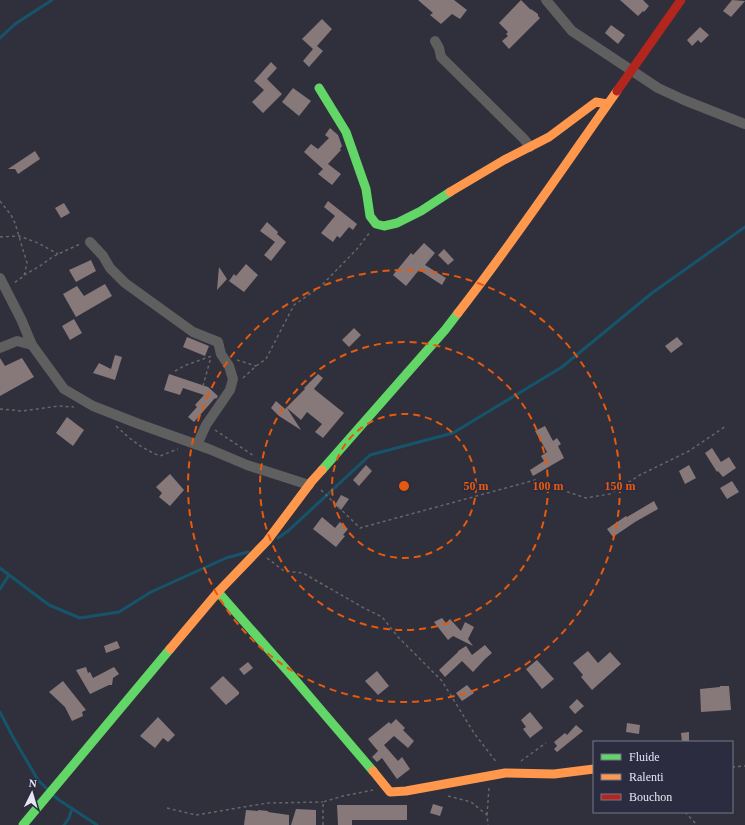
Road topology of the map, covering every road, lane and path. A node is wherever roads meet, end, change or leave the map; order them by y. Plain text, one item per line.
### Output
1 (546, 0) edge
2 (681, 0) edge
3 (435, 41) dead end
4 (632, 70) junction
5 (318, 88) dead end
6 (607, 104) junction
7 (745, 124) edge
8 (530, 147) junction
9 (0, 202) edge
10 (376, 224) junction
11 (19, 236) junction
12 (0, 237) edge
13 (90, 242) joint
14 (58, 254) junction
15 (24, 275) junction
16 (0, 278) edge
17 (10, 297) junction
18 (32, 345) junction
19 (0, 348) edge
20 (211, 357) dead end
21 (203, 386) dead end
22 (230, 390) junction
23 (726, 426) dead end
24 (197, 445) junction
25 (310, 483) junction
26 (258, 550) junction
27 (218, 592) junction
28 (546, 743) dead end
29 (745, 766) edge
30 (733, 767) edge
31 (593, 769) edge
32 (505, 773) junction
33 (490, 787) dead end
34 (324, 802) dead end
35 (167, 808) dead end
36 (686, 813) edge
37 (487, 816) dead end
38 (23, 825) edge
39 (697, 825) edge

1 - 4 street
2 - 4 main road
3 - 8 street
4 - 6 main road
4 - 7 street
5 - 10 main road
6 - 8 main road
6 - 25 main road
8 - 10 main road
9 - 11 path
10 - 22 path
11 - 12 path
11 - 14 path
11 - 15 path
13 - 14 path
13 - 22 street
14 - 15 path
15 - 17 path
16 - 17 street
17 - 18 street
18 - 19 street
18 - 24 street
20 - 21 path
22 - 24 street
23 - 25 path
24 - 25 street
25 - 26 main road
26 - 27 main road
26 - 32 path
27 - 32 main road
27 - 38 main road
28 - 32 path
29 - 30 path
31 - 32 main road
33 - 37 path
34 - 35 path
36 - 39 path

